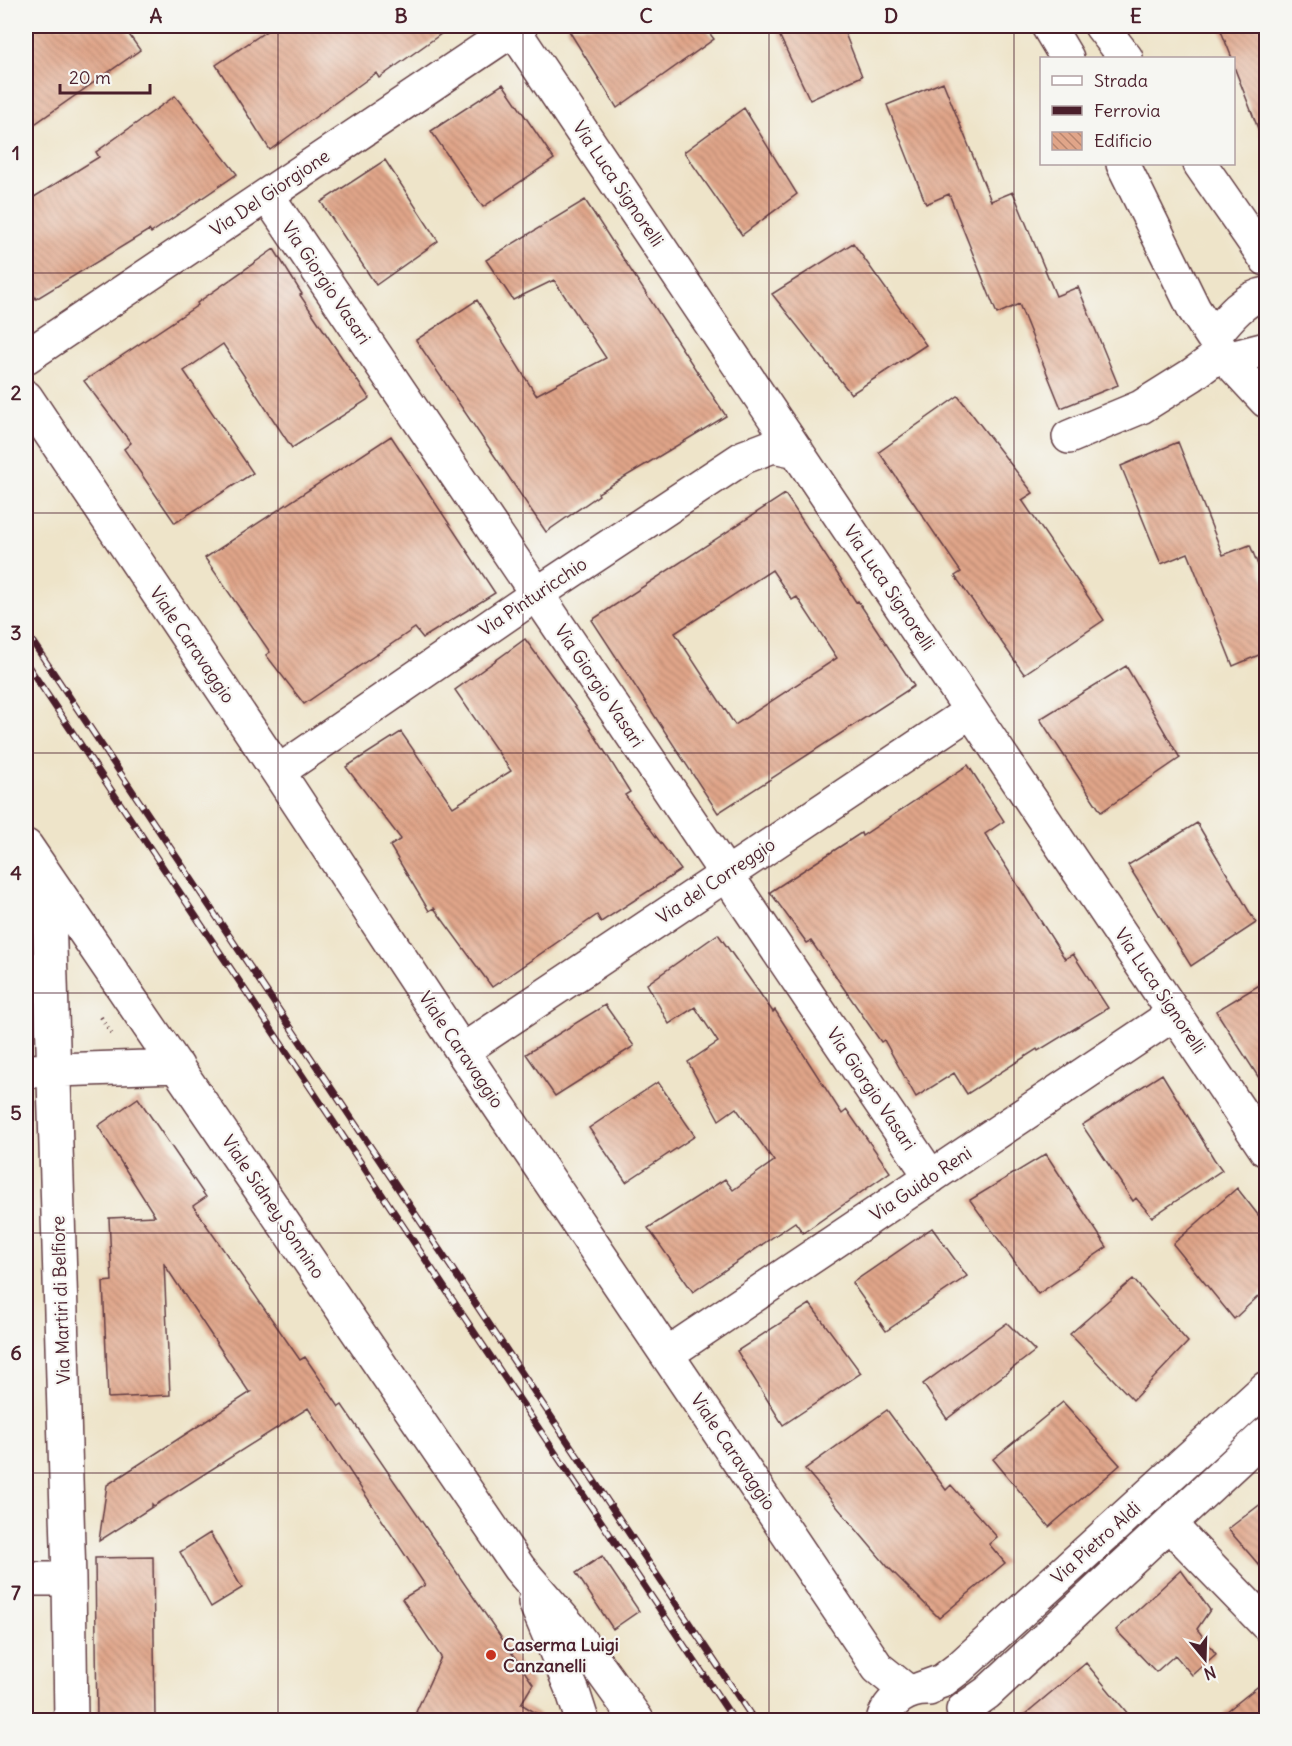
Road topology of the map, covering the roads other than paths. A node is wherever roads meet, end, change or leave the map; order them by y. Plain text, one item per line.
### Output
1 (1048, 26) edge
2 (1101, 26) edge
3 (513, 27) edge
4 (1066, 57) edge
5 (1124, 57) edge
6 (1122, 165) edge
7 (1201, 165) edge
8 (267, 195) junction
9 (1266, 260) edge
10 (1266, 294) edge
11 (1221, 349) junction
12 (1266, 349) edge
13 (26, 357) edge
14 (26, 397) edge
15 (1266, 401) edge
16 (1069, 437) dead end
17 (797, 451) junction
18 (537, 594) junction
19 (972, 711) junction
20 (278, 772) junction
21 (26, 846) edge
22 (726, 874) junction
23 (48, 880) junction
24 (1175, 1013) junction
25 (462, 1051) junction
26 (177, 1066) junction
27 (39, 1070) edge
28 (1266, 1150) edge
29 (931, 1177) junction
30 (667, 1354) junction
31 (1266, 1388) edge
32 (1266, 1434) edge
33 (1169, 1524) junction
34 (519, 1568) junction
35 (26, 1579) edge
36 (69, 1579) junction
37 (1266, 1624) edge
38 (914, 1690) junction
39 (965, 1715) edge
40 (71, 1720) edge
41 (582, 1720) edge
42 (637, 1720) edge
43 (883, 1720) edge

1 - 4 street
2 - 5 street
3 - 8 street, Via Del Giorgione
3 - 17 street, Via Luca Signorelli
6 - 11 street
7 - 9 street
8 - 13 street, Via Del Giorgione
8 - 18 street, Via Giorgio Vasari
10 - 11 street
11 - 12 street
11 - 15 street
11 - 16 street
14 - 20 street, Viale Caravaggio
17 - 18 street, Via Pinturicchio
17 - 19 street, Via Luca Signorelli
18 - 20 street, Via Pinturicchio
18 - 22 street, Via Giorgio Vasari
19 - 22 street, Via del Correggio
19 - 24 street, Via Luca Signorelli
20 - 25 street, Viale Caravaggio
21 - 23 street, Viale Sidney Sonnino
22 - 25 street, Via del Correggio
22 - 29 street, Via Giorgio Vasari
23 - 26 street, Viale Sidney Sonnino
23 - 27 street, Via Martiri di Belfiore
24 - 28 street, Via Luca Signorelli
24 - 29 street, Via Guido Reni
25 - 30 street, Viale Caravaggio
26 - 27 street
26 - 34 street, Viale Sidney Sonnino
27 - 36 street, Via Martiri di Belfiore
29 - 30 street, Via Guido Reni
30 - 38 street, Viale Caravaggio
31 - 38 street, Via Pietro Aldi
32 - 33 street, Via Pietro Aldi
33 - 37 street
33 - 39 street, Via Pietro Aldi
34 - 41 street, Viale Sidney Sonnino
34 - 42 street, Viale Sidney Sonnino
35 - 36 street
36 - 40 street, Via Martiri di Belfiore
38 - 39 street, Viale Caravaggio
38 - 43 street

